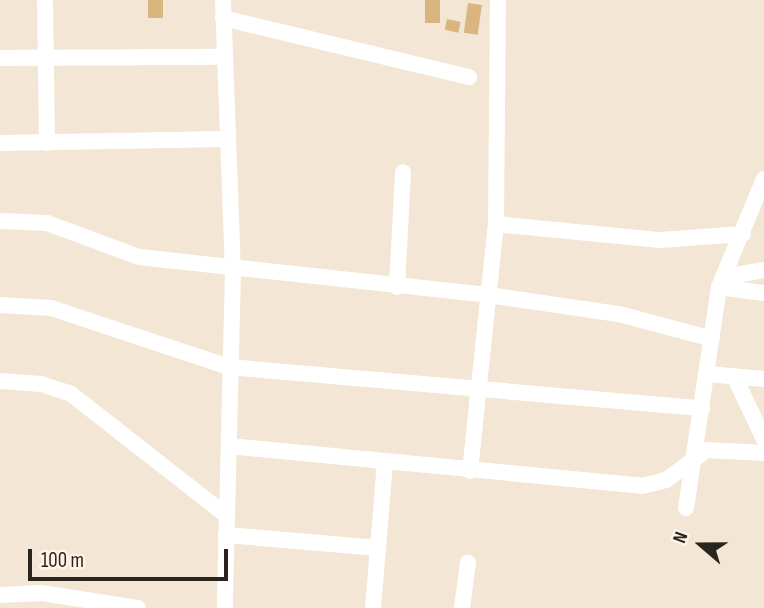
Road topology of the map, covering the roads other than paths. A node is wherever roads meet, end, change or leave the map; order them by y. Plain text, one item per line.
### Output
1 (45, 0) edge
2 (223, 0) edge
3 (498, 0) edge
4 (223, 18) junction
5 (222, 57) junction
6 (0, 58) edge
7 (46, 58) junction
8 (469, 77) dead end
9 (225, 139) junction
10 (47, 143) junction
11 (0, 144) edge
12 (403, 172) dead end
13 (764, 179) edge
14 (0, 221) edge
15 (496, 224) junction
16 (743, 234) junction
17 (764, 270) edge
18 (233, 271) junction
19 (722, 282) junction
20 (397, 287) junction
21 (764, 293) edge
22 (488, 295) junction
23 (0, 305) edge
24 (712, 338) junction
25 (229, 367) junction
26 (708, 373) junction
27 (734, 376) junction
28 (764, 379) edge
29 (0, 381) edge
30 (478, 388) junction
31 (702, 408) junction
32 (764, 439) edge
33 (229, 446) junction
34 (764, 453) edge
35 (694, 455) junction
36 (385, 463) junction
37 (470, 471) junction
38 (687, 508) dead end
39 (226, 515) junction
40 (226, 535) junction
41 (378, 548) junction
42 (468, 562) dead end
43 (0, 595) edge
44 (138, 608) edge
45 (225, 608) edge
46 (373, 608) edge
47 (462, 608) edge

1 - 7 street
2 - 4 street
3 - 15 street
4 - 5 street
4 - 8 street
5 - 7 street
5 - 9 street
6 - 7 street
7 - 10 street
9 - 10 street
9 - 18 street
10 - 11 street
12 - 20 street
13 - 16 street
14 - 18 street
15 - 16 street
15 - 22 street
16 - 19 street
17 - 19 street
18 - 20 street
18 - 25 street
19 - 21 street
19 - 24 street
20 - 22 street
22 - 24 street
22 - 30 street
23 - 25 street
24 - 26 street
25 - 30 street
25 - 33 street
26 - 27 street
26 - 31 street
27 - 28 street
27 - 32 street
29 - 39 street
30 - 31 street
30 - 37 street
31 - 35 street
33 - 36 street
33 - 39 street
34 - 35 street
35 - 37 street
35 - 38 street
36 - 37 street
36 - 41 street
39 - 40 street
40 - 41 street
40 - 45 street
41 - 46 street
42 - 47 street
43 - 44 street

